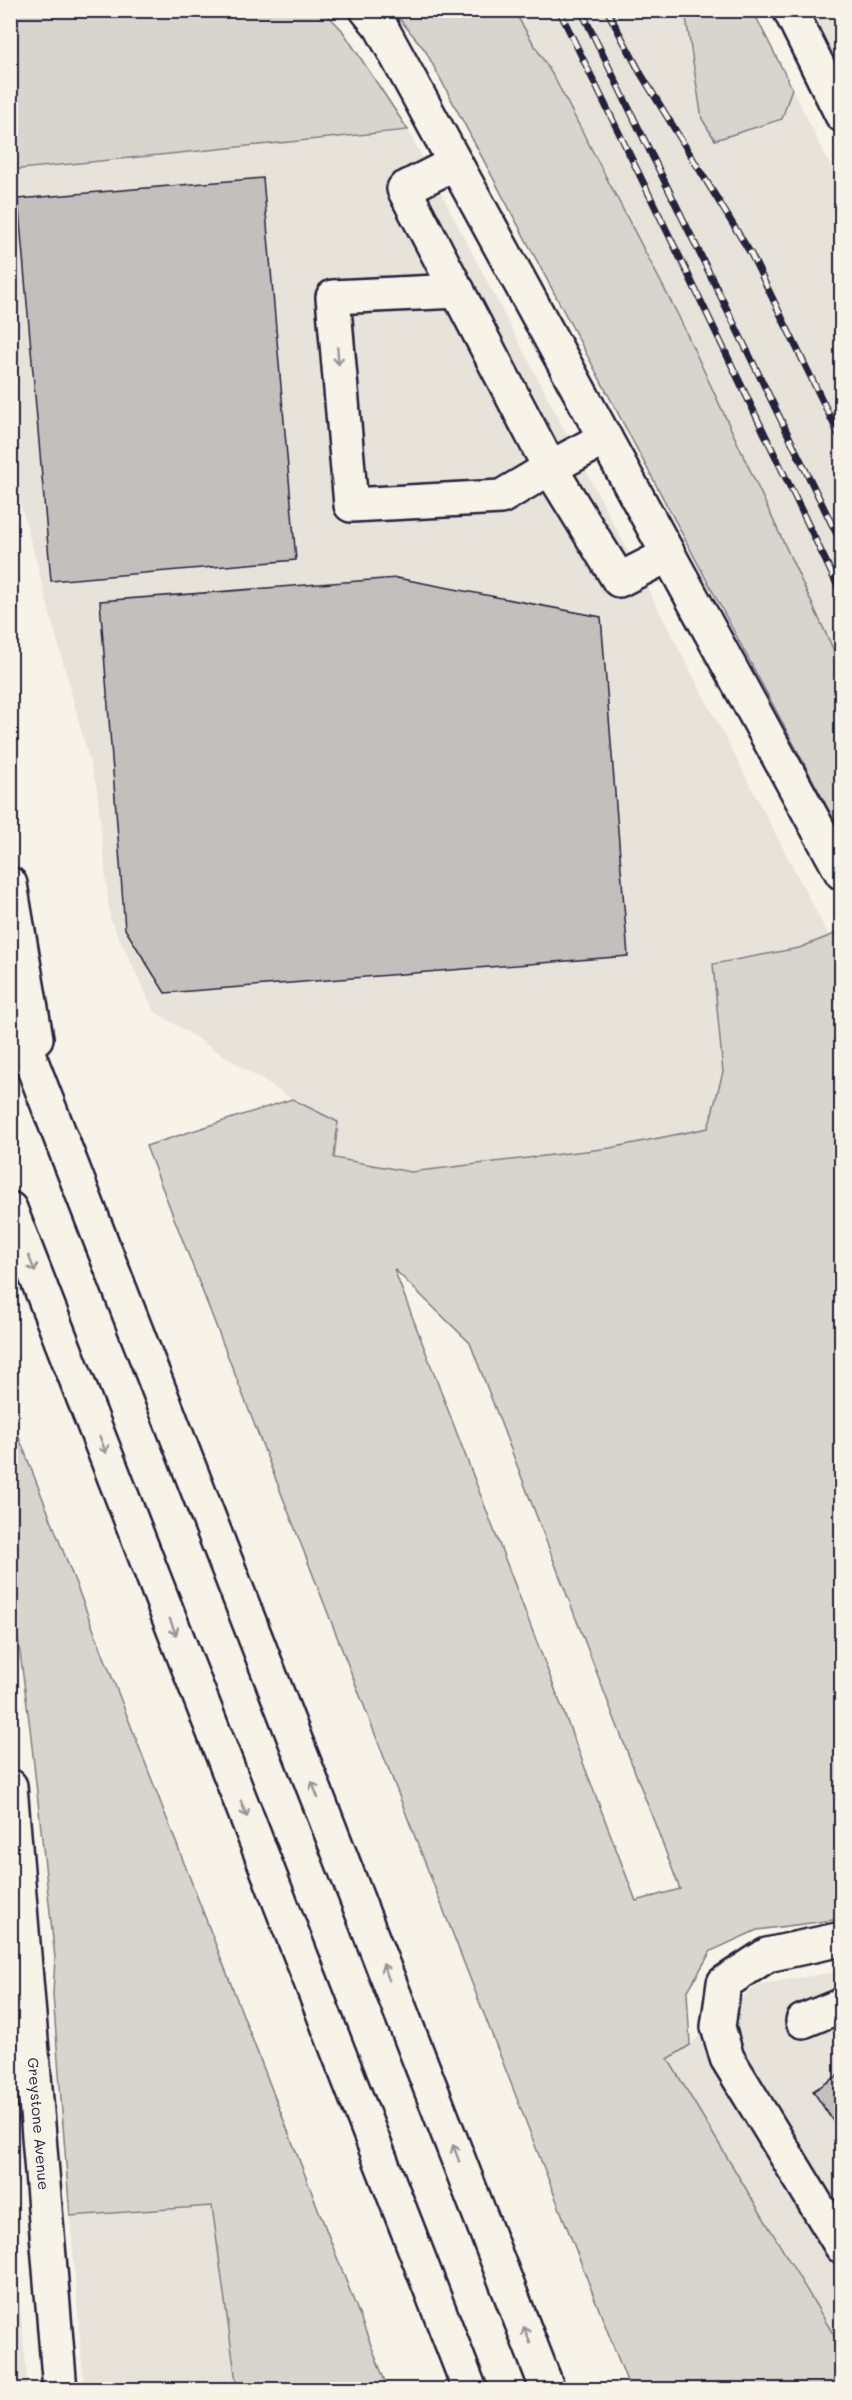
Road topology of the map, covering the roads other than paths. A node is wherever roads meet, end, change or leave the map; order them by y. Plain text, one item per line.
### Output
1 (366, 10) edge
2 (790, 10) edge
3 (842, 115) edge
4 (455, 163) junction
5 (458, 291) junction
6 (604, 438) junction
7 (550, 468) junction
8 (668, 555) junction
9 (842, 873) edge
10 (10, 884) edge
11 (10, 1007) edge
12 (46, 1099) junction
13 (10, 1209) edge
14 (10, 1786) edge
15 (842, 1939) edge
16 (17, 1942) edge
17 (842, 2006) edge
18 (803, 2021) dead end
19 (842, 2247) edge
20 (60, 2390) edge
21 (470, 2390) edge
22 (548, 2390) edge

1 - 4 main road
2 - 3 main road
4 - 5 main road
4 - 6 main road
5 - 7 main road
5 -> 7 main road
6 - 7 main road
6 - 8 main road
7 - 8 main road
8 - 9 main road
10 - 12 main road
11 - 12 main road
22 -> 12 main road
13 -> 21 main road
14 - 16 main road, Greystone Avenue
15 - 19 main road
16 - 20 main road, Greystone Avenue
17 - 18 main road

